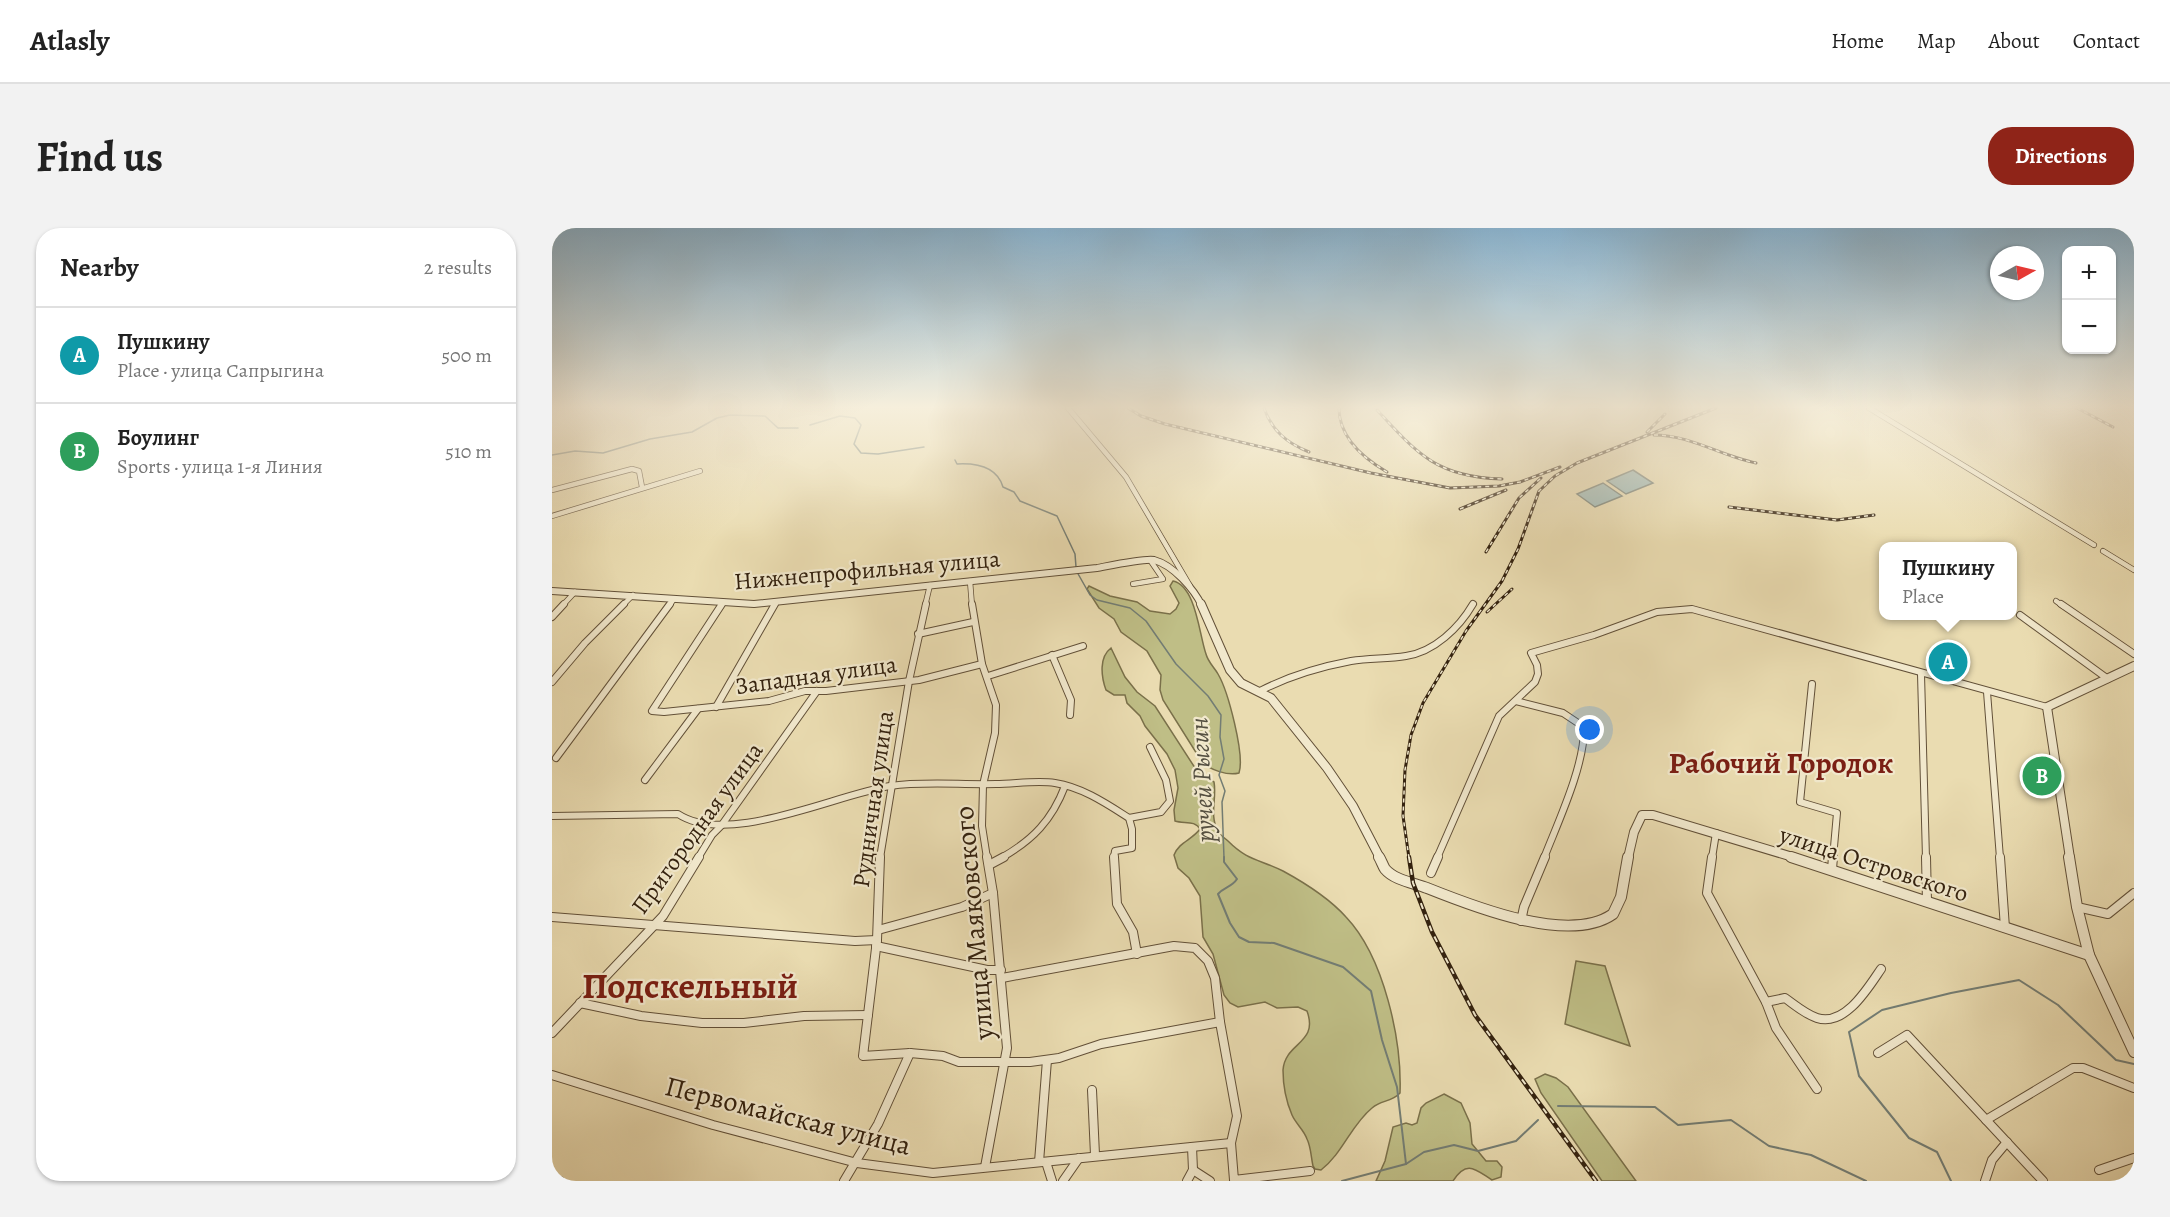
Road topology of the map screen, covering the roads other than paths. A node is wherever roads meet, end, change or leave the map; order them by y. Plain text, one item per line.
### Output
1 (1105, 452) edge
2 (1942, 452) edge
3 (700, 471) dead end
4 (642, 487) junction
5 (552, 490) edge
6 (552, 516) edge
7 (2094, 545) dead end
8 (2103, 551) dead end
9 (1150, 560) junction
10 (2134, 570) edge
11 (970, 581) junction
12 (1133, 584) dead end
13 (930, 585) junction
14 (1192, 589) junction
15 (554, 592) edge
16 (575, 592) junction
17 (633, 595) junction
18 (674, 599) junction
19 (2056, 601) dead end
20 (776, 603) junction
21 (722, 604) junction
22 (1473, 604) dead end
23 (2020, 615) dead end
24 (552, 617) edge
25 (973, 622) junction
26 (918, 634) junction
27 (1083, 646) dead end
28 (2134, 654) edge
29 (1052, 655) junction
30 (982, 664) junction
31 (2134, 666) edge
32 (1921, 674) junction
33 (988, 676) junction
34 (2108, 679) junction
35 (909, 681) junction
36 (552, 682) edge
37 (1812, 684) dead end
38 (817, 691) junction
39 (1260, 691) junction
40 (1987, 692) junction
41 (1516, 701) junction
42 (716, 707) junction
43 (2047, 707) junction
44 (698, 709) junction
45 (1070, 715) dead end
46 (1150, 747) dead end
47 (556, 758) dead end
48 (645, 780) dead end
49 (983, 785) junction
50 (892, 786) junction
51 (1065, 786) junction
52 (552, 816) edge
53 (1129, 818) junction
54 (722, 826) junction
55 (1716, 833) junction
56 (989, 865) junction
57 (1832, 869) junction
58 (1431, 873) dead end
59 (993, 893) junction
60 (2134, 893) edge
61 (1927, 902) junction
62 (2077, 907) junction
63 (552, 917) edge
64 (1521, 922) junction
65 (654, 924) junction
66 (2005, 928) junction
67 (878, 930) junction
68 (877, 943) junction
69 (1137, 954) junction
70 (2089, 955) junction
71 (1881, 969) dead end
72 (1001, 974) junction
73 (1766, 1002) junction
74 (579, 1003) junction
75 (868, 1015) junction
76 (1220, 1022) junction
77 (552, 1033) edge
78 (2134, 1052) edge
79 (910, 1053) junction
80 (1878, 1053) dead end
81 (1047, 1060) junction
82 (1005, 1061) junction
83 (552, 1075) edge
84 (2134, 1088) edge
85 (1817, 1089) dead end
86 (1092, 1090) dead end
87 (1986, 1120) junction
88 (2007, 1142) junction
89 (1231, 1143) junction
90 (1192, 1147) junction
91 (1095, 1155) junction
92 (1079, 1158) junction
93 (2134, 1158) edge
94 (857, 1162) junction
95 (1043, 1162) junction
96 (985, 1167) junction
97 (1193, 1170) junction
98 (2099, 1170) dead end
99 (1310, 1171) dead end
100 (931, 1177) edge
101 (552, 1178) edge
102 (1234, 1180) edge
103 (560, 1181) edge
104 (844, 1181) edge
105 (1052, 1181) edge
106 (1064, 1181) edge
107 (1188, 1181) edge
108 (1210, 1181) edge
109 (1985, 1181) edge
110 (2043, 1181) edge

1 - 14 street
2 - 7 street
3 - 4 street
4 - 5 street
4 - 6 street
8 - 10 street
9 - 11 street, Нижнепрофильная улица
9 - 12 street
9 - 14 street
11 - 13 street, Нижнепрофильная улица
11 - 25 street, улица Маяковского
13 - 20 street, Нижнепрофильная улица
13 - 26 street, Рудничная улица
14 - 39 street
15 - 16 street, Нижнепрофильная улица
16 - 17 street, Нижнепрофильная улица
16 - 24 street
17 - 18 street, Нижнепрофильная улица
17 - 36 street
18 - 21 street, Нижнепрофильная улица
18 - 47 street
19 - 28 street
20 - 21 street, Нижнепрофильная улица
20 - 42 street
21 - 44 street, Западная улица
22 - 39 street
23 - 34 street
25 - 26 street
25 - 30 street, улица Маяковского
26 - 35 street, Рудничная улица
27 - 29 street
29 - 33 street
29 - 45 street
30 - 33 street, улица Маяковского
30 - 35 street, Западная улица
31 - 34 street
32 - 40 street
32 - 41 street
32 - 61 street
33 - 49 street, улица Маяковского
34 - 43 street
35 - 38 street, Западная улица
35 - 50 street, Рудничная улица
37 - 57 street
38 - 42 street, Западная улица
38 - 54 street, Пригородная улица
39 - 64 street
40 - 43 street
40 - 66 street
41 - 58 street
41 - 64 street
42 - 44 street, Западная улица
43 - 62 street
44 - 48 street
46 - 53 street
49 - 50 street
49 - 51 street
49 - 56 street, улица Маяковского
50 - 54 street
50 - 67 street, Рудничная улица
51 - 53 street
51 - 56 street
52 - 54 street
53 - 69 street
54 - 65 street, Пригородная улица
55 - 57 street, улица Островского
55 - 64 street, улица Островского
55 - 73 street
56 - 59 street, улица Маяковского
57 - 61 street, улица Островского
59 - 67 street
59 - 72 street, улица Маяковского
60 - 62 street
61 - 66 street, улица Островского
62 - 70 street
63 - 65 street
65 - 68 street
65 - 74 street, Пригородная улица
66 - 70 street, улица Островского
67 - 68 street, Рудничная улица
68 - 72 street
68 - 75 street, Рудничная улица
69 - 72 street
69 - 76 street
70 - 78 street
71 - 73 street
72 - 82 street, улица Маяковского
73 - 85 street
74 - 75 street
74 - 77 street, Пригородная улица
75 - 79 street, Рудничная улица
76 - 81 street
76 - 89 street
79 - 82 street
79 - 94 street
80 - 87 street
81 - 82 street
81 - 95 street
82 - 96 street, улица Маяковского
83 - 94 street, Первомайская улица
84 - 87 street
86 - 91 street
87 - 88 street
88 - 109 street
88 - 110 street
89 - 90 street, Первомайская улица
89 - 102 street
90 - 91 street, Первомайская улица
90 - 97 street
91 - 92 street, Первомайская улица
92 - 95 street, Первомайская улица
92 - 106 street
93 - 98 street
94 - 100 street, Первомайская улица
94 - 104 street
95 - 96 street, Первомайская улица
95 - 105 street
96 - 100 street, Первомайская улица
97 - 107 street
97 - 108 street
99 - 102 street
101 - 103 street

